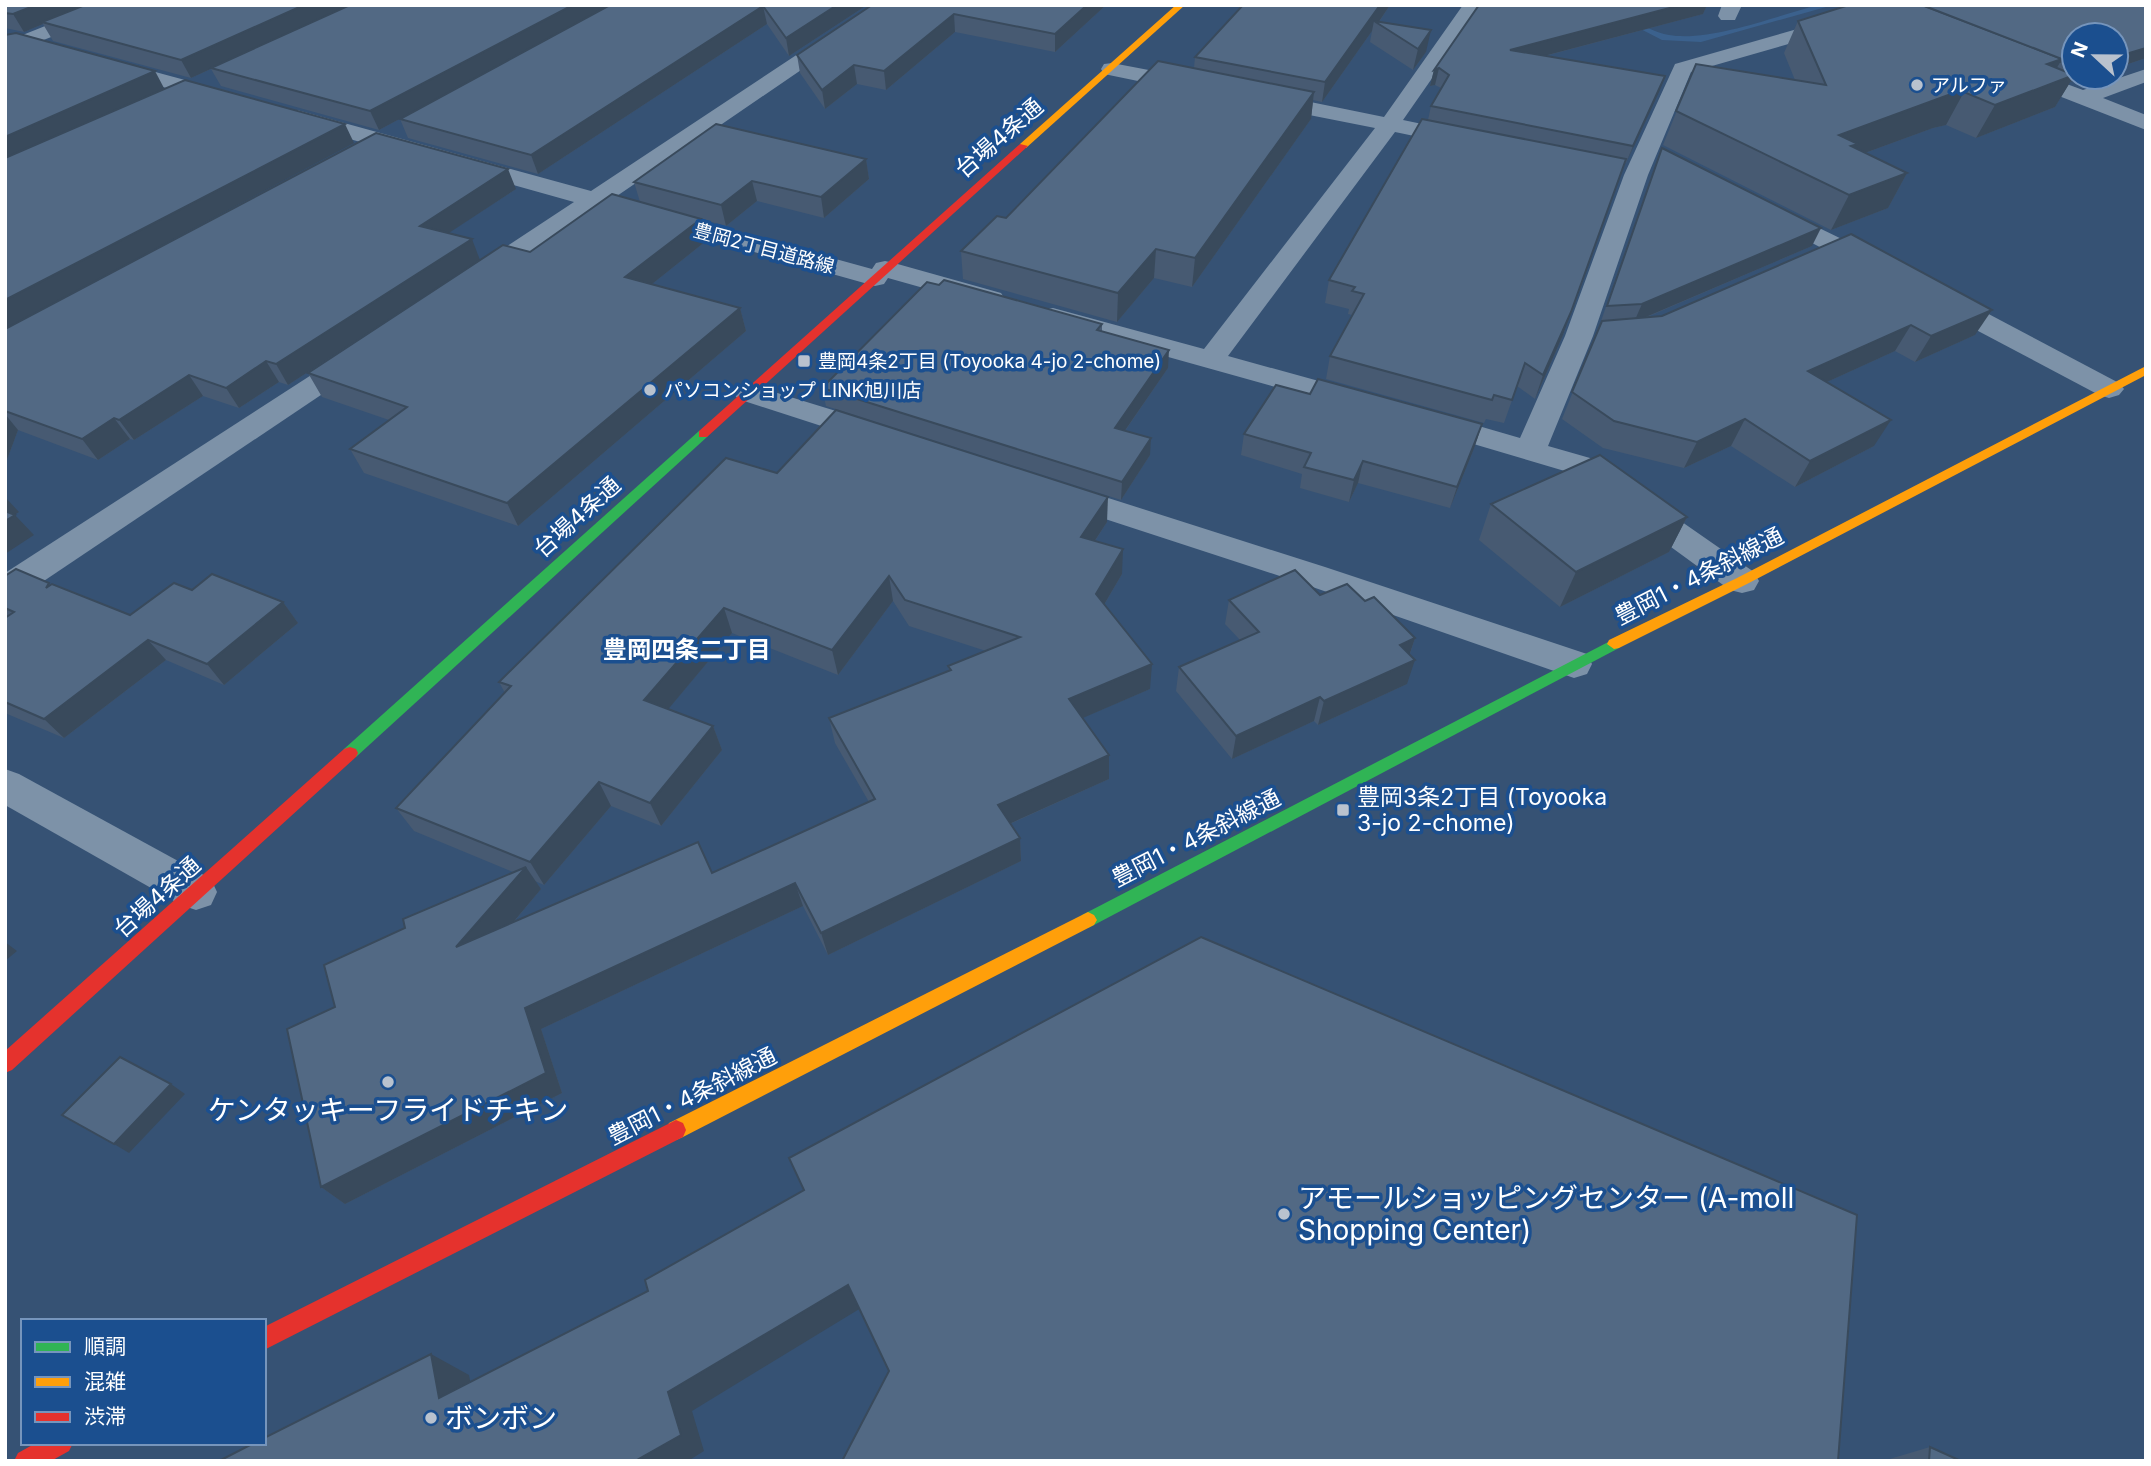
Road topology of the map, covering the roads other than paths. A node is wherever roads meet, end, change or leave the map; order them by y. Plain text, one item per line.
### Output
1 (116, 5) edge
2 (886, 5) edge
3 (1181, 5) edge
4 (1473, 5) edge
5 (1904, 5) edge
6 (1872, 14) junction
7 (1910, 29) edge
8 (11, 42) edge
9 (60, 52) edge
10 (95, 62) edge
11 (1997, 64) edge
12 (1112, 69) junction
13 (2146, 75) edge
14 (216, 77) edge
15 (191, 89) junction
16 (1218, 90) edge
17 (1244, 95) edge
18 (2083, 98) junction
19 (167, 100) edge
20 (242, 102) edge
21 (281, 113) edge
22 (2146, 124) edge
23 (1389, 125) junction
24 (407, 128) edge
25 (383, 141) junction
26 (1493, 146) edge
27 (1647, 149) junction
28 (358, 154) edge
29 (1671, 161) edge
30 (1610, 169) edge
31 (1636, 175) junction
32 (1743, 197) edge
33 (593, 201) junction
34 (880, 274) junction
35 (455, 293) edge
36 (386, 338) edge
37 (1210, 360) junction
38 (2146, 370) edge
39 (2109, 389) junction
40 (748, 393) junction
41 (901, 442) edge
42 (1531, 449) junction
43 (1034, 485) edge
44 (1742, 581) junction
45 (5, 590) edge
46 (1574, 664) junction
47 (5, 785) edge
48 (196, 892) junction
49 (5, 1064) edge
50 (266, 1338) edge
51 (57, 1445) edge
52 (26, 1461) edge

1 - 8 street
2 - 33 street
3 - 12 street, 台場4条通
4 - 23 street
5 - 6 street
6 - 7 street
6 - 27 street
8 - 9 street
10 - 15 street
11 - 18 street
12 - 16 street
12 - 34 street, 台場4条通
13 - 18 street
14 - 15 street
15 - 19 street
15 - 20 street
17 - 23 street
18 - 22 street
21 - 25 street, 豊岡2丁目道路線
23 - 26 street
23 - 37 street
24 - 25 street
25 - 28 street
25 - 33 street, 豊岡2丁目道路線
27 - 29 street
27 - 31 street
30 - 31 street
31 - 42 street
32 - 39 street
33 - 34 street, 豊岡2丁目道路線
33 - 35 street
34 - 37 street, 豊岡2丁目道路線
34 - 40 street, 台場4条通
36 - 45 street
37 - 42 street, 豊岡2丁目道路線
38 - 39 street, 豊岡1・4条斜線通
39 - 44 street, 豊岡1・4条斜線通
40 - 41 street
40 - 48 street, 台場4条通
42 - 44 street, 豊岡2丁目道路線
43 - 46 street
44 - 46 street, 豊岡1・4条斜線通
46 - 50 street, 豊岡1・4条斜線通
47 - 48 street
48 - 49 street, 台場4条通
51 - 52 street

